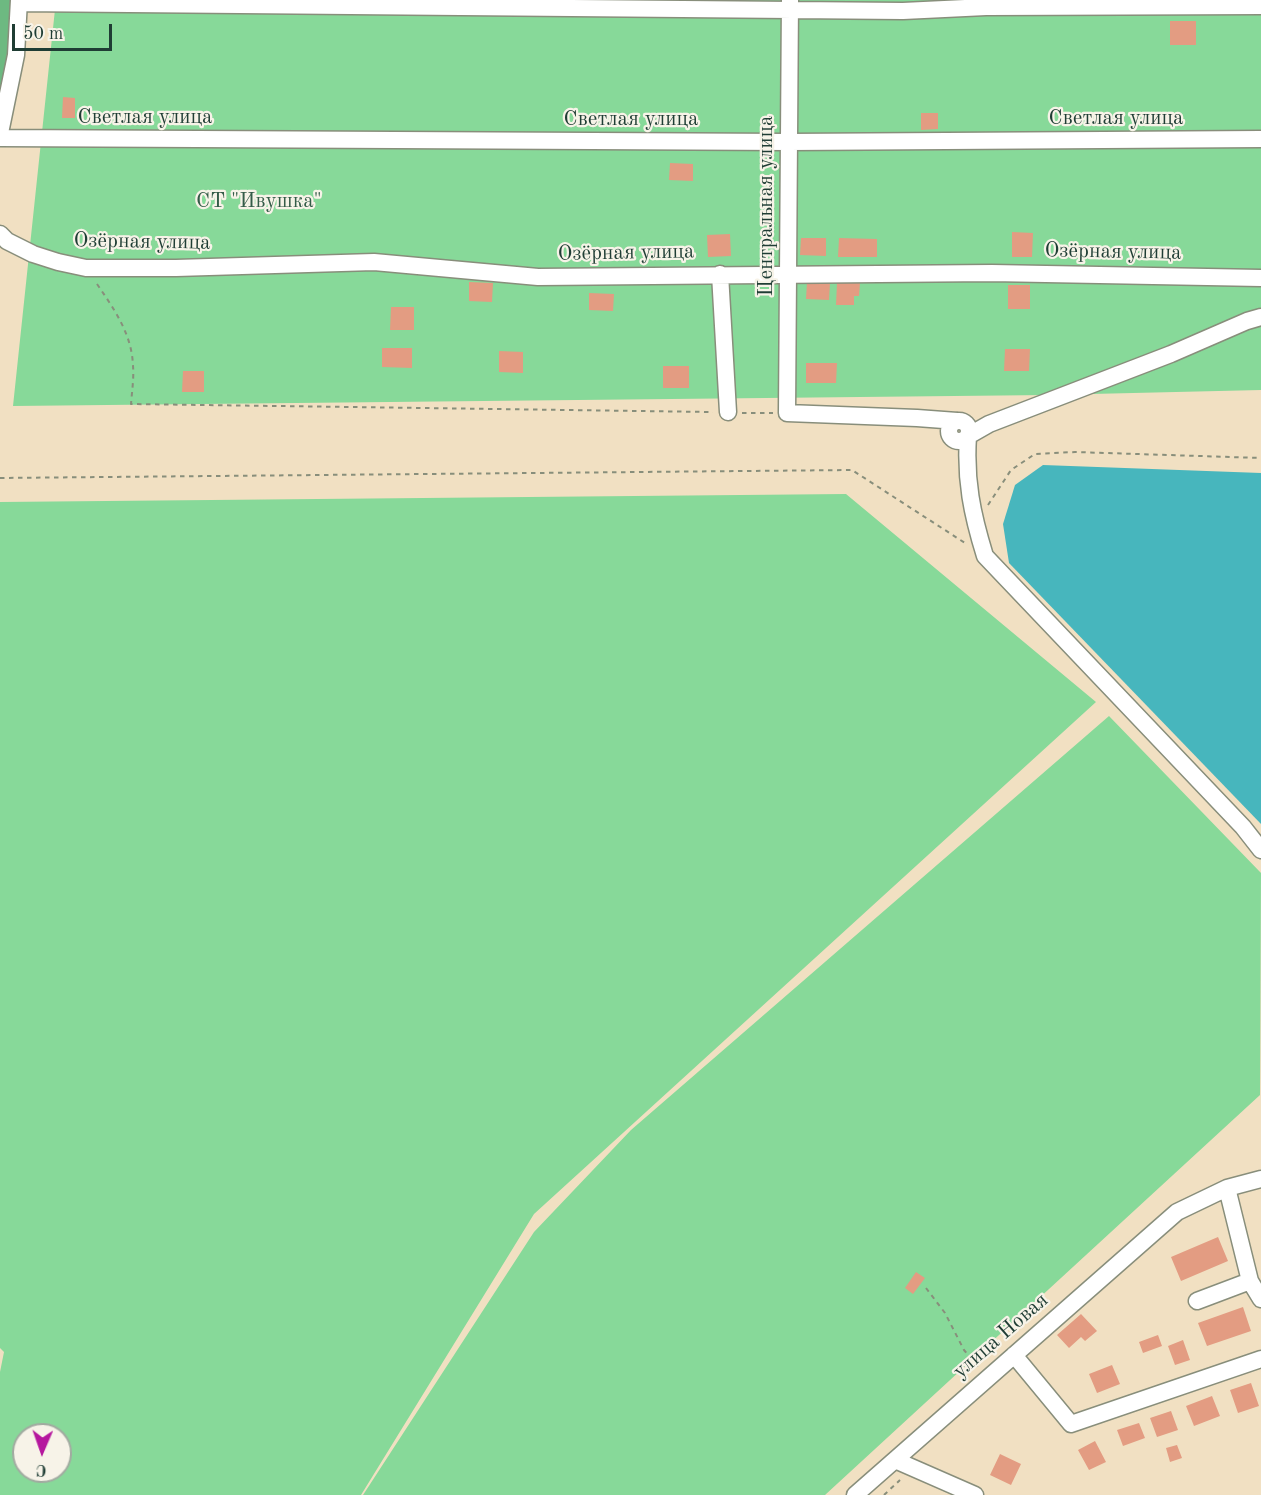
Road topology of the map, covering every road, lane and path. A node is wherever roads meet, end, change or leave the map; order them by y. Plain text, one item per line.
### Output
1 (19, 2) edge
2 (790, 5) edge
3 (1261, 6) edge
4 (0, 133) edge
5 (0, 138) edge
6 (1261, 140) edge
7 (789, 142) junction
8 (0, 234) edge
9 (86, 268) junction
10 (720, 274) junction
11 (789, 275) junction
12 (1261, 278) edge
13 (1261, 316) edge
14 (728, 412) junction
15 (788, 413) junction
16 (957, 430) junction
17 (1261, 458) edge
18 (0, 477) edge
19 (975, 526) junction
20 (985, 556) junction
21 (1261, 850) edge
22 (1261, 1179) edge
23 (1227, 1188) junction
24 (1250, 1281) junction
25 (926, 1288) dead end
26 (1261, 1299) edge
27 (1197, 1301) dead end
28 (1014, 1355) junction
29 (1261, 1359) edge
30 (987, 1379) junction
31 (895, 1460) junction
32 (914, 1468) junction
33 (855, 1495) edge
34 (884, 1495) edge
35 (975, 1495) edge

1 - 2 street
1 - 4 street
2 - 3 street
2 - 7 street, Центральная улица
5 - 7 street, Светлая улица
6 - 7 street, Светлая улица
7 - 11 street, Центральная улица
8 - 9 street, Озёрная улица
9 - 10 street, Озёрная улица
9 - 14 path
10 - 11 street, Озёрная улица
10 - 14 street
11 - 12 street, Озёрная улица
11 - 15 street, Центральная улица
13 - 16 street
14 - 15 path
15 - 16 street
16 - 19 street
17 - 19 path
18 - 20 path
19 - 20 street
20 - 21 street
22 - 23 street, улица Новая
23 - 24 street
23 - 28 street, улица Новая
24 - 26 street
24 - 27 street
25 - 30 path
28 - 29 street
28 - 30 street, улица Новая
30 - 31 street, улица Новая
31 - 32 street
31 - 33 street, улица Новая
32 - 34 path
32 - 35 street

